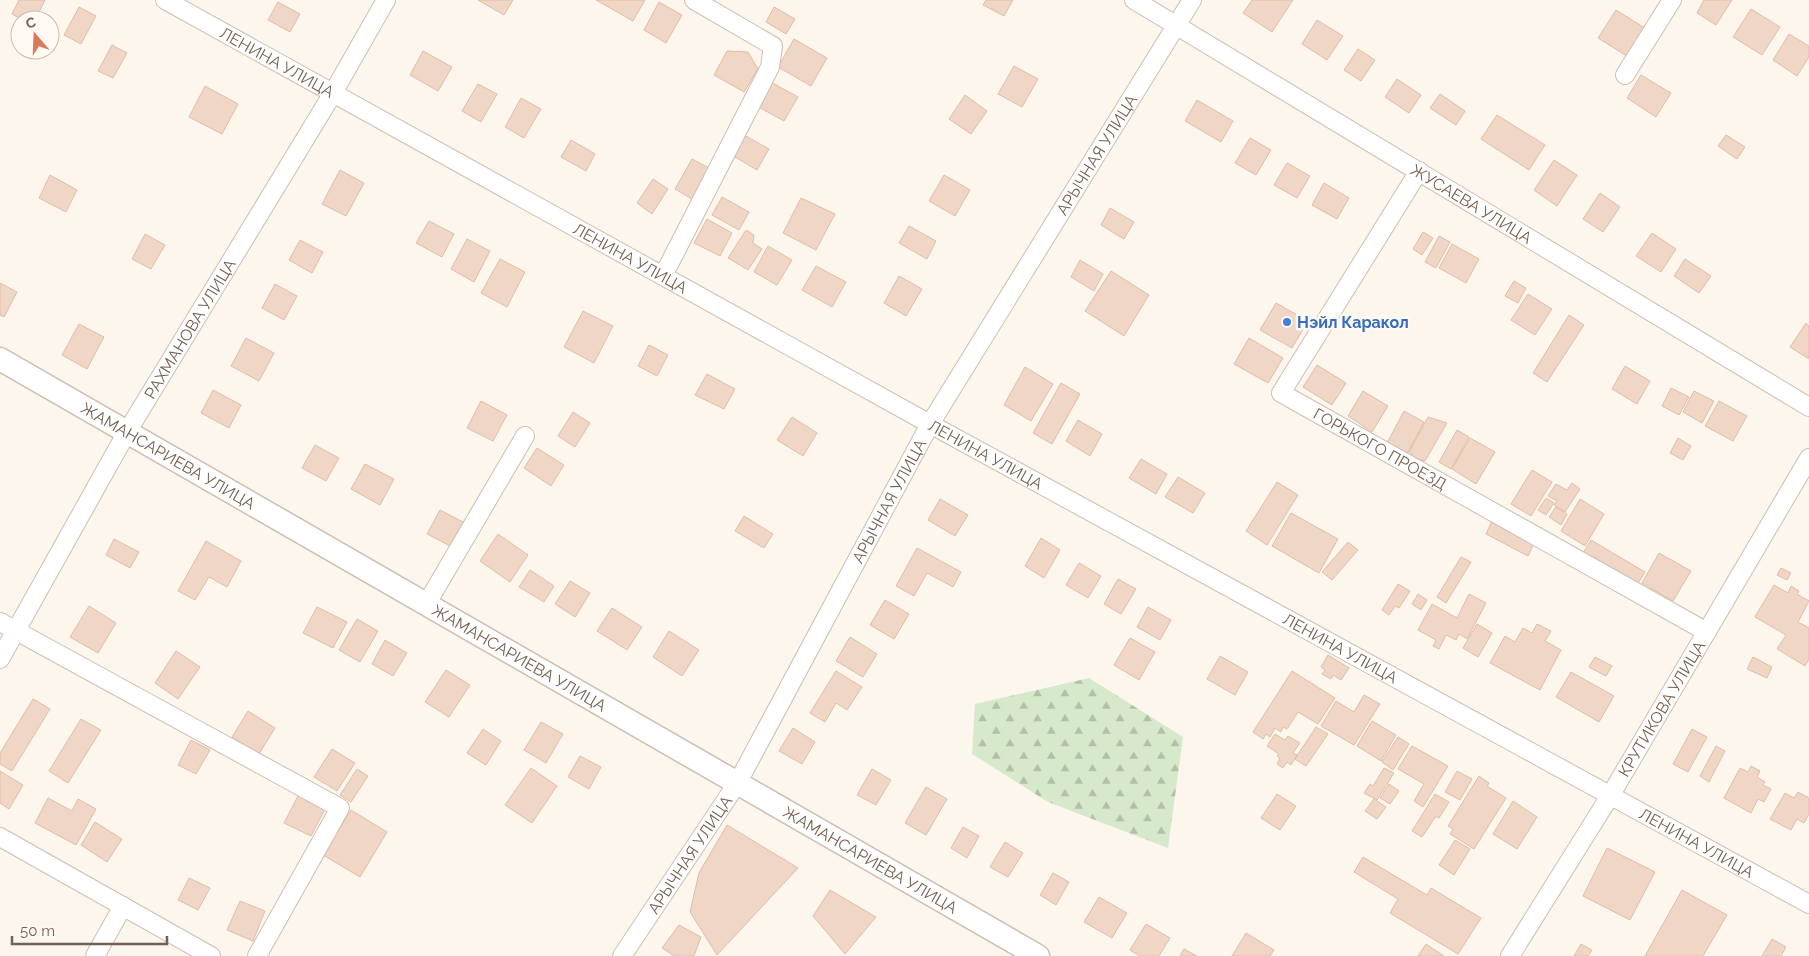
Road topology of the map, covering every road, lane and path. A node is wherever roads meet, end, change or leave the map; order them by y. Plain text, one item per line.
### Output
1 (165, 0) edge
2 (386, 0) edge
3 (694, 0) edge
4 (1134, 0) edge
5 (1192, 0) edge
6 (1672, 0) edge
7 (1179, 25) junction
8 (1625, 75) dead end
9 (332, 92) junction
10 (1419, 171) junction
11 (664, 276) junction
12 (0, 359) edge
13 (1809, 407) edge
14 (930, 424) junction
15 (127, 432) junction
16 (525, 436) dead end
17 (1809, 458) edge
18 (427, 603) junction
19 (0, 622) edge
20 (16, 631) junction
21 (1707, 632) junction
22 (0, 659) edge
23 (738, 782) junction
24 (1610, 796) junction
25 (0, 837) edge
26 (1809, 904) edge
27 (123, 906) junction
28 (95, 956) edge
29 (210, 956) edge
30 (257, 956) edge
31 (622, 956) edge
32 (1038, 956) edge
33 (1510, 956) edge

1 - 9 street, ЛЕНИНА УЛИЦА
2 - 9 street, РАХМАНОВА УЛИЦА
3 - 11 street
4 - 7 street, ЖУСАЕВА УЛИЦА
5 - 7 street, АРЫЧНАЯ УЛИЦА
6 - 8 street
7 - 10 street, ЖУСАЕВА УЛИЦА
7 - 14 street, АРЫЧНАЯ УЛИЦА
9 - 11 street, ЛЕНИНА УЛИЦА
9 - 15 street, РАХМАНОВА УЛИЦА
10 - 13 street, ЖУСАЕВА УЛИЦА
10 - 21 street, ГОРЬКОГО ПРОЕЗД
11 - 14 street, ЛЕНИНА УЛИЦА
12 - 15 street, ЖАМАНСАРИЕВА УЛИЦА
14 - 23 street, АРЫЧНАЯ УЛИЦА
14 - 24 street, ЛЕНИНА УЛИЦА
15 - 18 street, ЖАМАНСАРИЕВА УЛИЦА
15 - 20 street, РАХМАНОВА УЛИЦА
16 - 18 street
17 - 21 street, КРУТИКОВА УЛИЦА
18 - 23 street, ЖАМАНСАРИЕВА УЛИЦА
19 - 20 street
20 - 22 street, РАХМАНОВА УЛИЦА
20 - 30 street
21 - 24 street, КРУТИКОВА УЛИЦА
23 - 31 street, АРЫЧНАЯ УЛИЦА
23 - 32 street, ЖАМАНСАРИЕВА УЛИЦА
24 - 26 street, ЛЕНИНА УЛИЦА
24 - 33 street, КРУТИКОВА УЛИЦА
25 - 27 street
27 - 28 street
27 - 29 street

